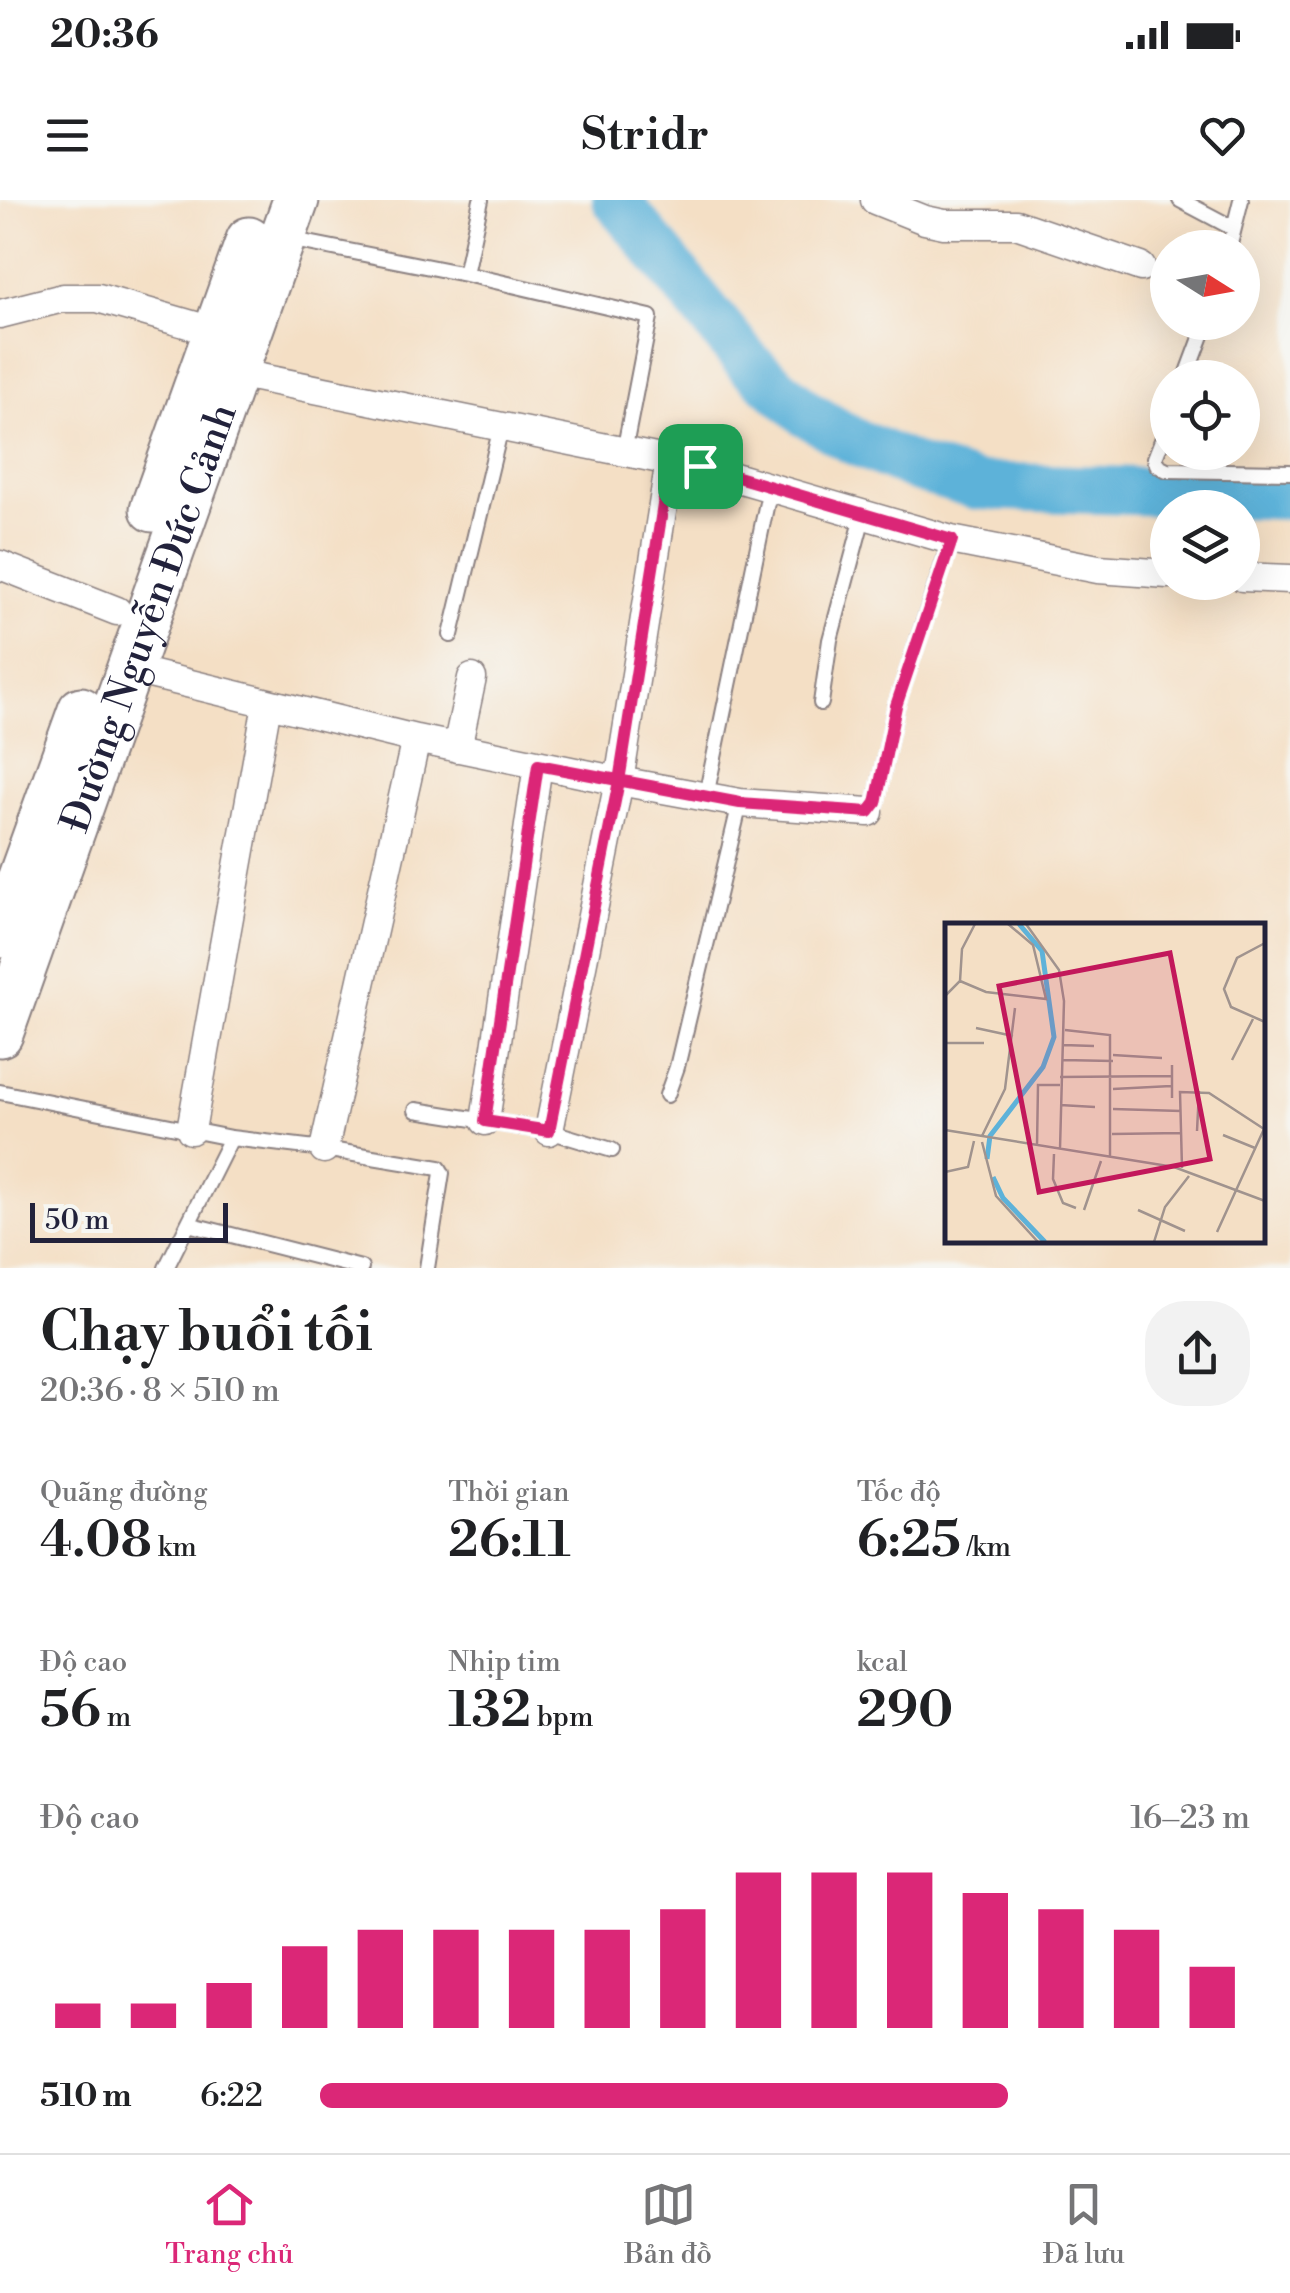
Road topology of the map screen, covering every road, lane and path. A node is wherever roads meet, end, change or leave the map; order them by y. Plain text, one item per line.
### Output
1 (480, 200) edge
2 (875, 200) edge
3 (1180, 200) edge
4 (1241, 200) edge
5 (982, 212) edge
6 (281, 213) edge
7 (1233, 228) joint
8 (1141, 267) dead end
9 (465, 274) junction
10 (0, 314) edge
11 (216, 332) junction
12 (236, 372) junction
13 (501, 428) junction
14 (624, 453) junction
15 (670, 461) junction
16 (1167, 470) edge
17 (1290, 472) edge
18 (770, 488) junction
19 (863, 516) junction
20 (952, 540) junction
21 (0, 564) edge
22 (1150, 573) edge
23 (1260, 578) edge
24 (1290, 579) edge
25 (117, 611) junction
26 (450, 634) dead end
27 (128, 669) junction
28 (472, 678) dead end
29 (821, 703) dead end
30 (268, 704) junction
31 (416, 739) junction
32 (457, 748) junction
33 (538, 765) junction
34 (619, 781) junction
35 (706, 796) junction
36 (740, 803) junction
37 (869, 812) joint
38 (4, 913) edge
39 (0, 1034) edge
40 (0, 1092) edge
41 (667, 1096) dead end
42 (416, 1110) dead end
43 (485, 1121) junction
44 (191, 1130) junction
45 (549, 1131) junction
46 (230, 1138) junction
47 (324, 1148) junction
48 (612, 1150) dead end
49 (188, 1224) junction
50 (166, 1268) edge
51 (361, 1268) edge
52 (427, 1268) edge

1 - 9 lane
2 - 5 street
3 - 7 lane
4 - 7 lane
5 - 8 street
6 - 9 lane
6 - 11 highway, Đường Nguyễn Đức Cảnh
6 - 12 highway, Đường Nguyễn Đức Cảnh
9 - 14 lane
10 - 11 street
11 - 25 highway, Đường Nguyễn Đức Cảnh
12 - 13 street
12 - 27 highway, Đường Nguyễn Đức Cảnh
13 - 14 street
13 - 26 lane
14 - 15 street
15 - 18 street
15 - 34 street
16 - 17 lane
18 - 19 street
18 - 35 lane
19 - 20 street
19 - 29 lane
20 - 22 street
20 - 37 lane
21 - 25 street
23 - 24 street
25 - 38 highway, Đường Nguyễn Đức Cảnh
27 - 30 street
27 - 39 highway, Đường Nguyễn Đức Cảnh
28 - 32 street
30 - 31 street
30 - 44 street
31 - 32 street
31 - 47 street
32 - 33 street
33 - 34 street
33 - 43 street
34 - 35 street
34 - 45 street
35 - 36 street
36 - 37 street
36 - 41 lane
40 - 44 lane
42 - 43 lane
43 - 45 lane
44 - 46 lane
45 - 48 lane
46 - 47 lane
46 - 49 lane
47 - 52 lane
49 - 50 lane
49 - 51 lane

